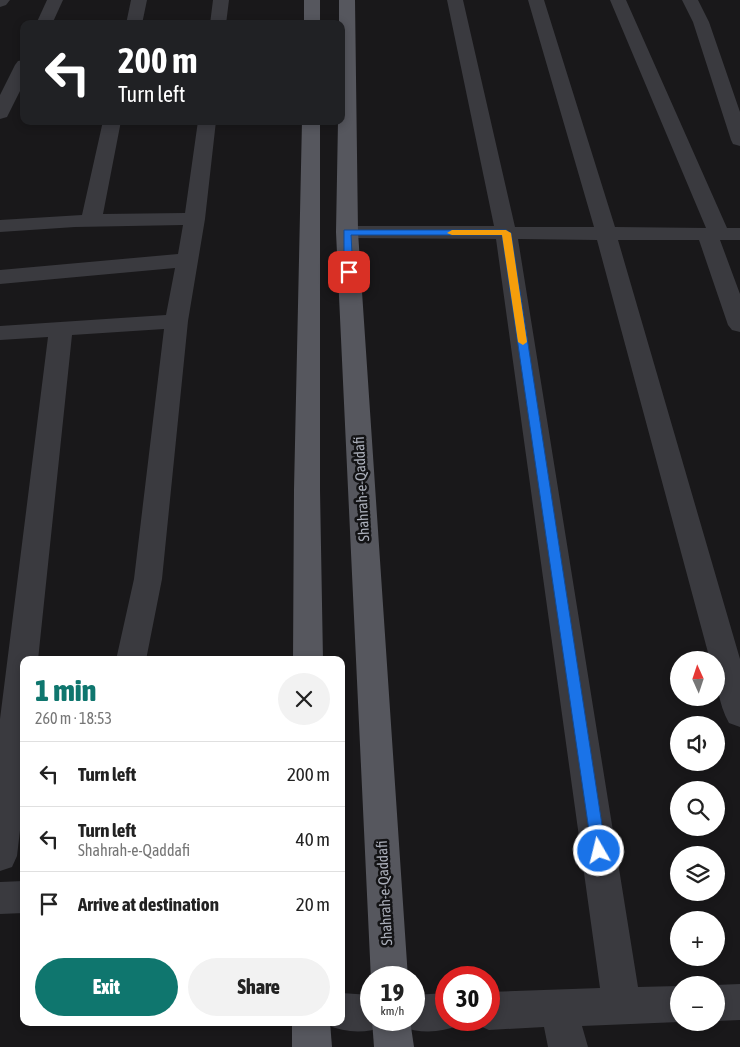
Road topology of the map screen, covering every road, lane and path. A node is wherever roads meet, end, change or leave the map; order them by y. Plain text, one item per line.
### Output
1 (55, 0) edge
2 (139, 0) edge
3 (221, 0) edge
4 (312, 0) edge
5 (347, 0) edge
6 (455, 0) edge
7 (536, 0) edge
8 (618, 0) edge
9 (690, 0) edge
10 (46, 20) edge
11 (135, 20) edge
12 (218, 20) edge
13 (312, 20) edge
14 (20, 73) edge
15 (0, 113) edge
16 (111, 125) edge
17 (207, 125) edge
18 (311, 125) edge
19 (740, 140) edge
20 (195, 219) junction
21 (91, 220) junction
22 (0, 226) edge
23 (347, 232) junction
24 (506, 233) junction
25 (606, 233) junction
26 (713, 234) junction
27 (740, 234) edge
28 (187, 260) junction
29 (0, 277) edge
30 (176, 321) junction
31 (740, 325) edge
32 (61, 329) junction
33 (0, 333) edge
34 (23, 656) edge
35 (132, 656) edge
36 (308, 656) edge
37 (20, 683) edge
38 (740, 714) edge
39 (0, 856) edge
40 (20, 897) edge
41 (0, 898) edge
42 (387, 966) edge
43 (740, 1002) edge
44 (725, 1003) edge
45 (670, 1004) edge
46 (622, 1006) junction
47 (560, 1008) junction
48 (500, 1011) edge
49 (345, 1012) edge
50 (360, 1013) edge
51 (311, 1026) edge
52 (392, 1031) edge
53 (312, 1047) edge
54 (394, 1047) edge
55 (568, 1047) edge

1 - 10 street
2 - 11 street
3 - 12 street
4 - 13 main road
5 - 23 main road, Shahrah-e-Qaddafi
6 - 24 street
7 - 25 street
8 - 26 street
9 - 19 street
14 - 15 street
16 - 21 street
17 - 20 street
18 - 36 main road
20 - 21 street
20 - 28 street
21 - 22 street
23 - 24 street
23 - 42 main road, Shahrah-e-Qaddafi
24 - 25 street
24 - 46 street
25 - 26 street
25 - 38 street
26 - 27 street
26 - 31 street
28 - 29 street
28 - 30 street
30 - 32 street
30 - 35 street
32 - 33 street
32 - 34 street
37 - 39 street
40 - 41 street
43 - 44 street
45 - 46 street
46 - 47 street
47 - 48 street
47 - 55 street
49 - 50 street
51 - 53 main road
52 - 54 main road

